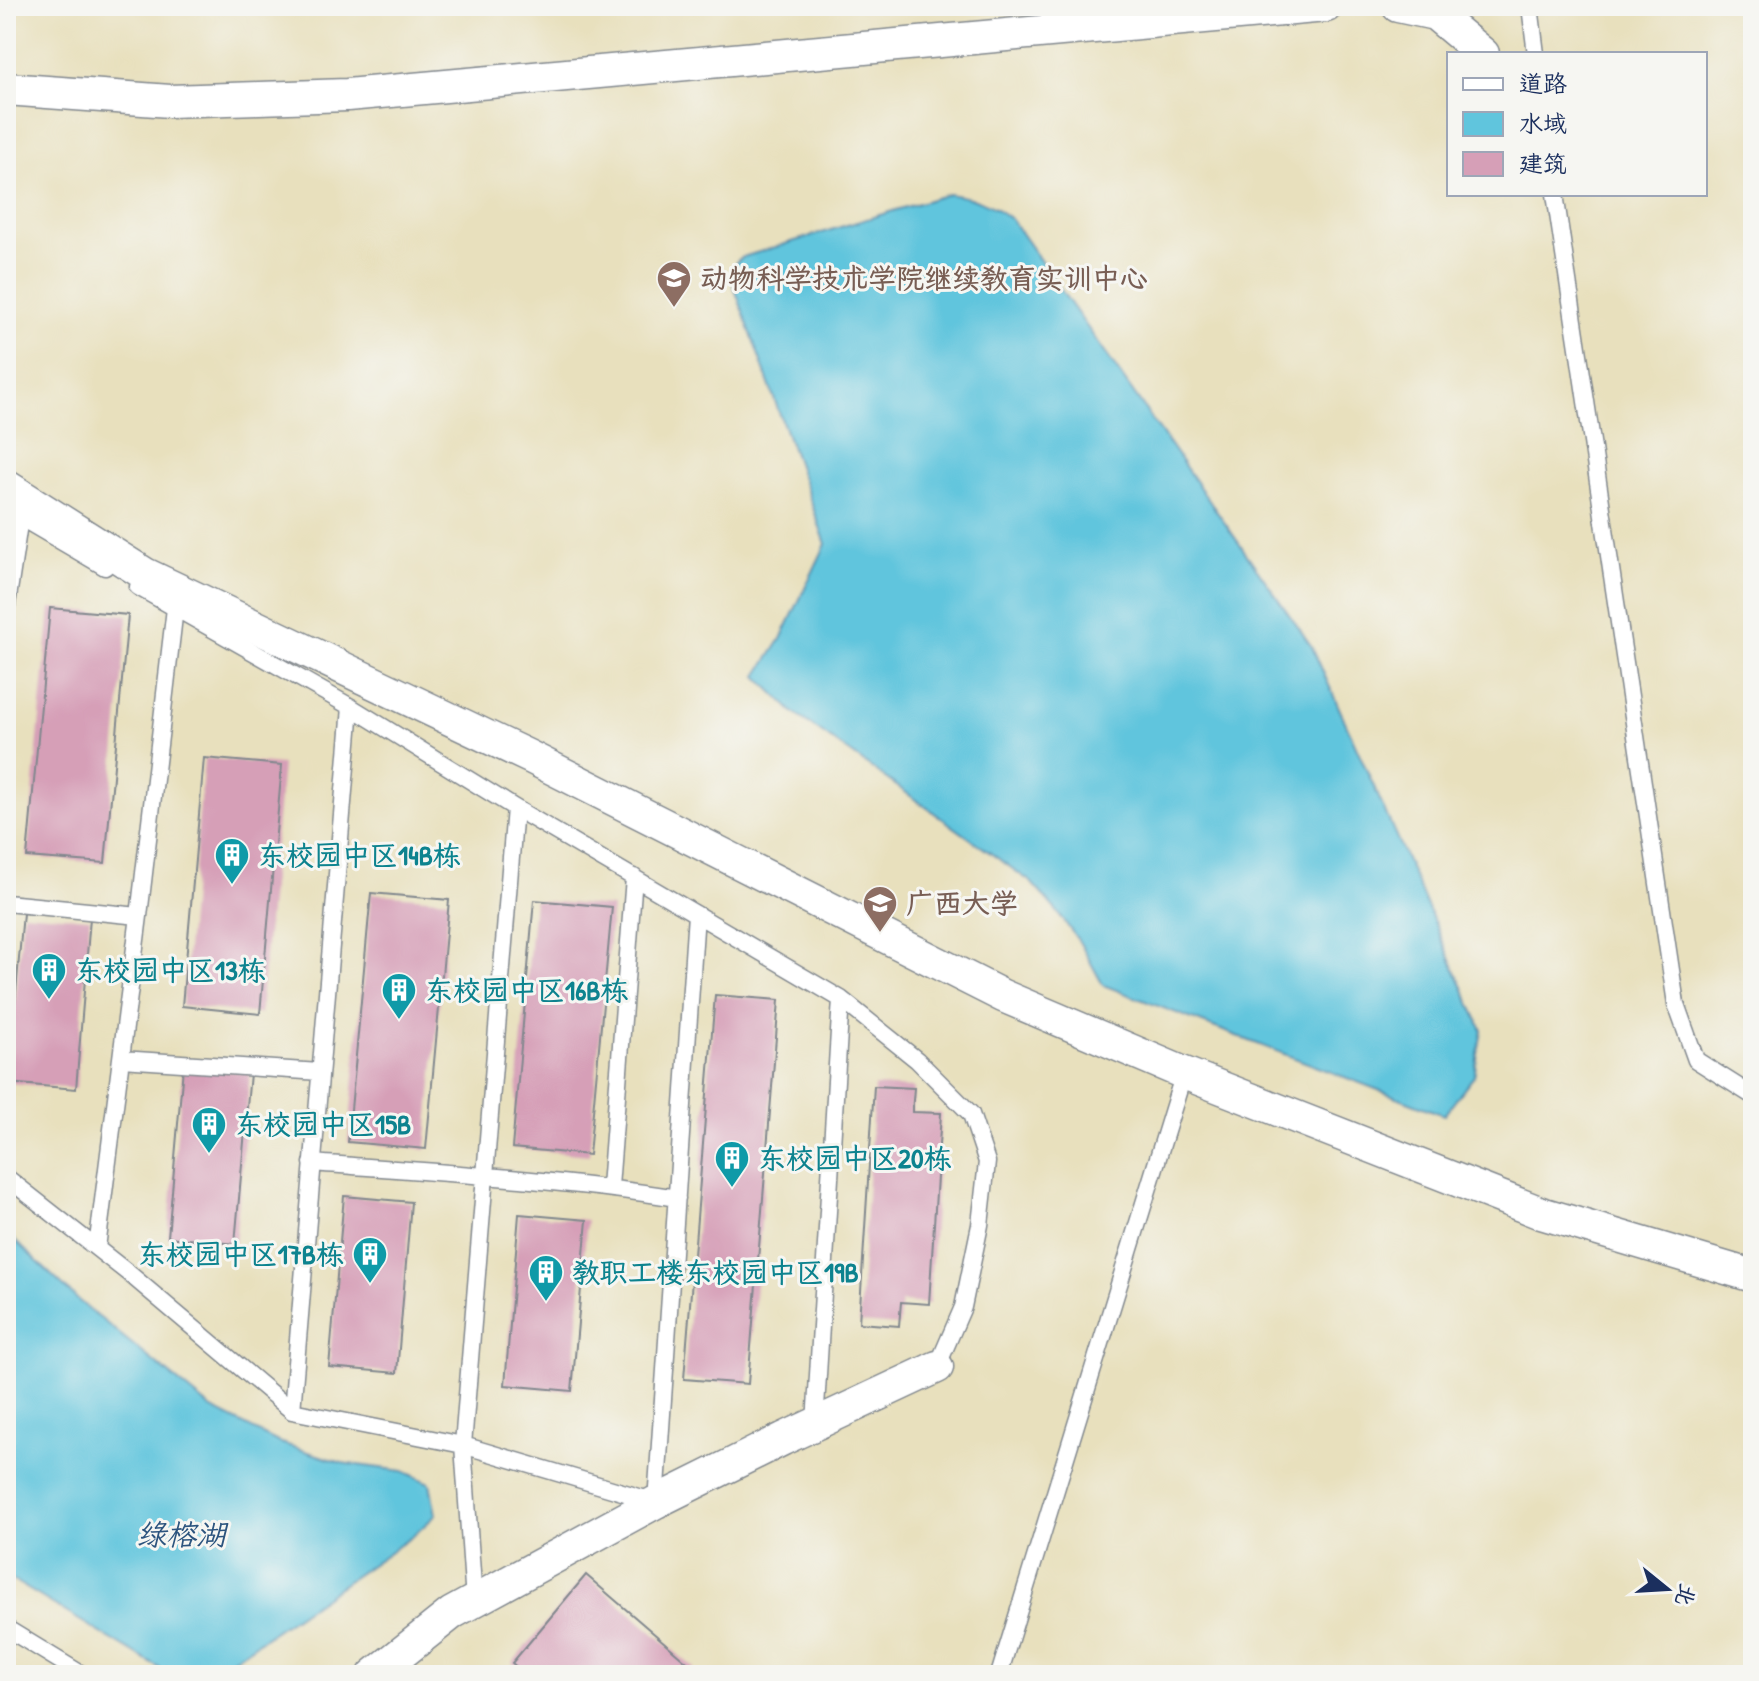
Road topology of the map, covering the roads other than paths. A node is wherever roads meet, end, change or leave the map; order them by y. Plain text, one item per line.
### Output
1 (1326, 6) edge
2 (1398, 6) edge
3 (1530, 6) edge
4 (1481, 52) edge
5 (1536, 52) edge
6 (6, 89) edge
7 (1555, 196) edge
8 (6, 486) edge
9 (13, 513) edge
10 (175, 608) junction
11 (6, 611) edge
12 (351, 707) junction
13 (515, 808) junction
14 (634, 877) junction
15 (6, 903) edge
16 (696, 914) junction
17 (139, 916) junction
18 (841, 999) junction
19 (121, 1059) junction
20 (320, 1072) junction
21 (1184, 1073) junction
22 (1753, 1096) edge
23 (312, 1163) junction
24 (485, 1176) junction
25 (6, 1177) edge
26 (610, 1187) junction
27 (677, 1198) junction
28 (97, 1248) junction
29 (1753, 1276) edge
30 (937, 1367) joint
31 (292, 1411) junction
32 (815, 1425) junction
33 (463, 1445) junction
34 (656, 1502) junction
35 (474, 1601) junction
36 (6, 1628) edge
37 (83, 1675) edge
38 (374, 1675) edge
39 (999, 1675) edge

1 - 6 street
2 - 4 street
3 - 5 lane
7 - 22 lane
8 - 21 street
9 - 10 lane
9 - 11 lane
10 - 12 lane
10 - 17 lane
12 - 13 lane
12 - 20 lane
13 - 14 lane
13 - 24 lane
14 - 16 lane
14 - 26 lane
15 - 17 lane
16 - 18 lane
16 - 27 lane
17 - 19 lane
18 - 30 lane
18 - 32 lane
19 - 20 lane
19 - 28 lane
20 - 23 lane
21 - 29 street
21 - 39 lane
23 - 24 lane
23 - 31 lane
24 - 26 lane
24 - 33 lane
25 - 28 lane
26 - 27 lane
27 - 34 lane
28 - 31 lane
30 - 32 street
31 - 33 lane
32 - 34 street
33 - 34 lane
33 - 35 lane
34 - 35 street
35 - 38 street
36 - 37 lane

